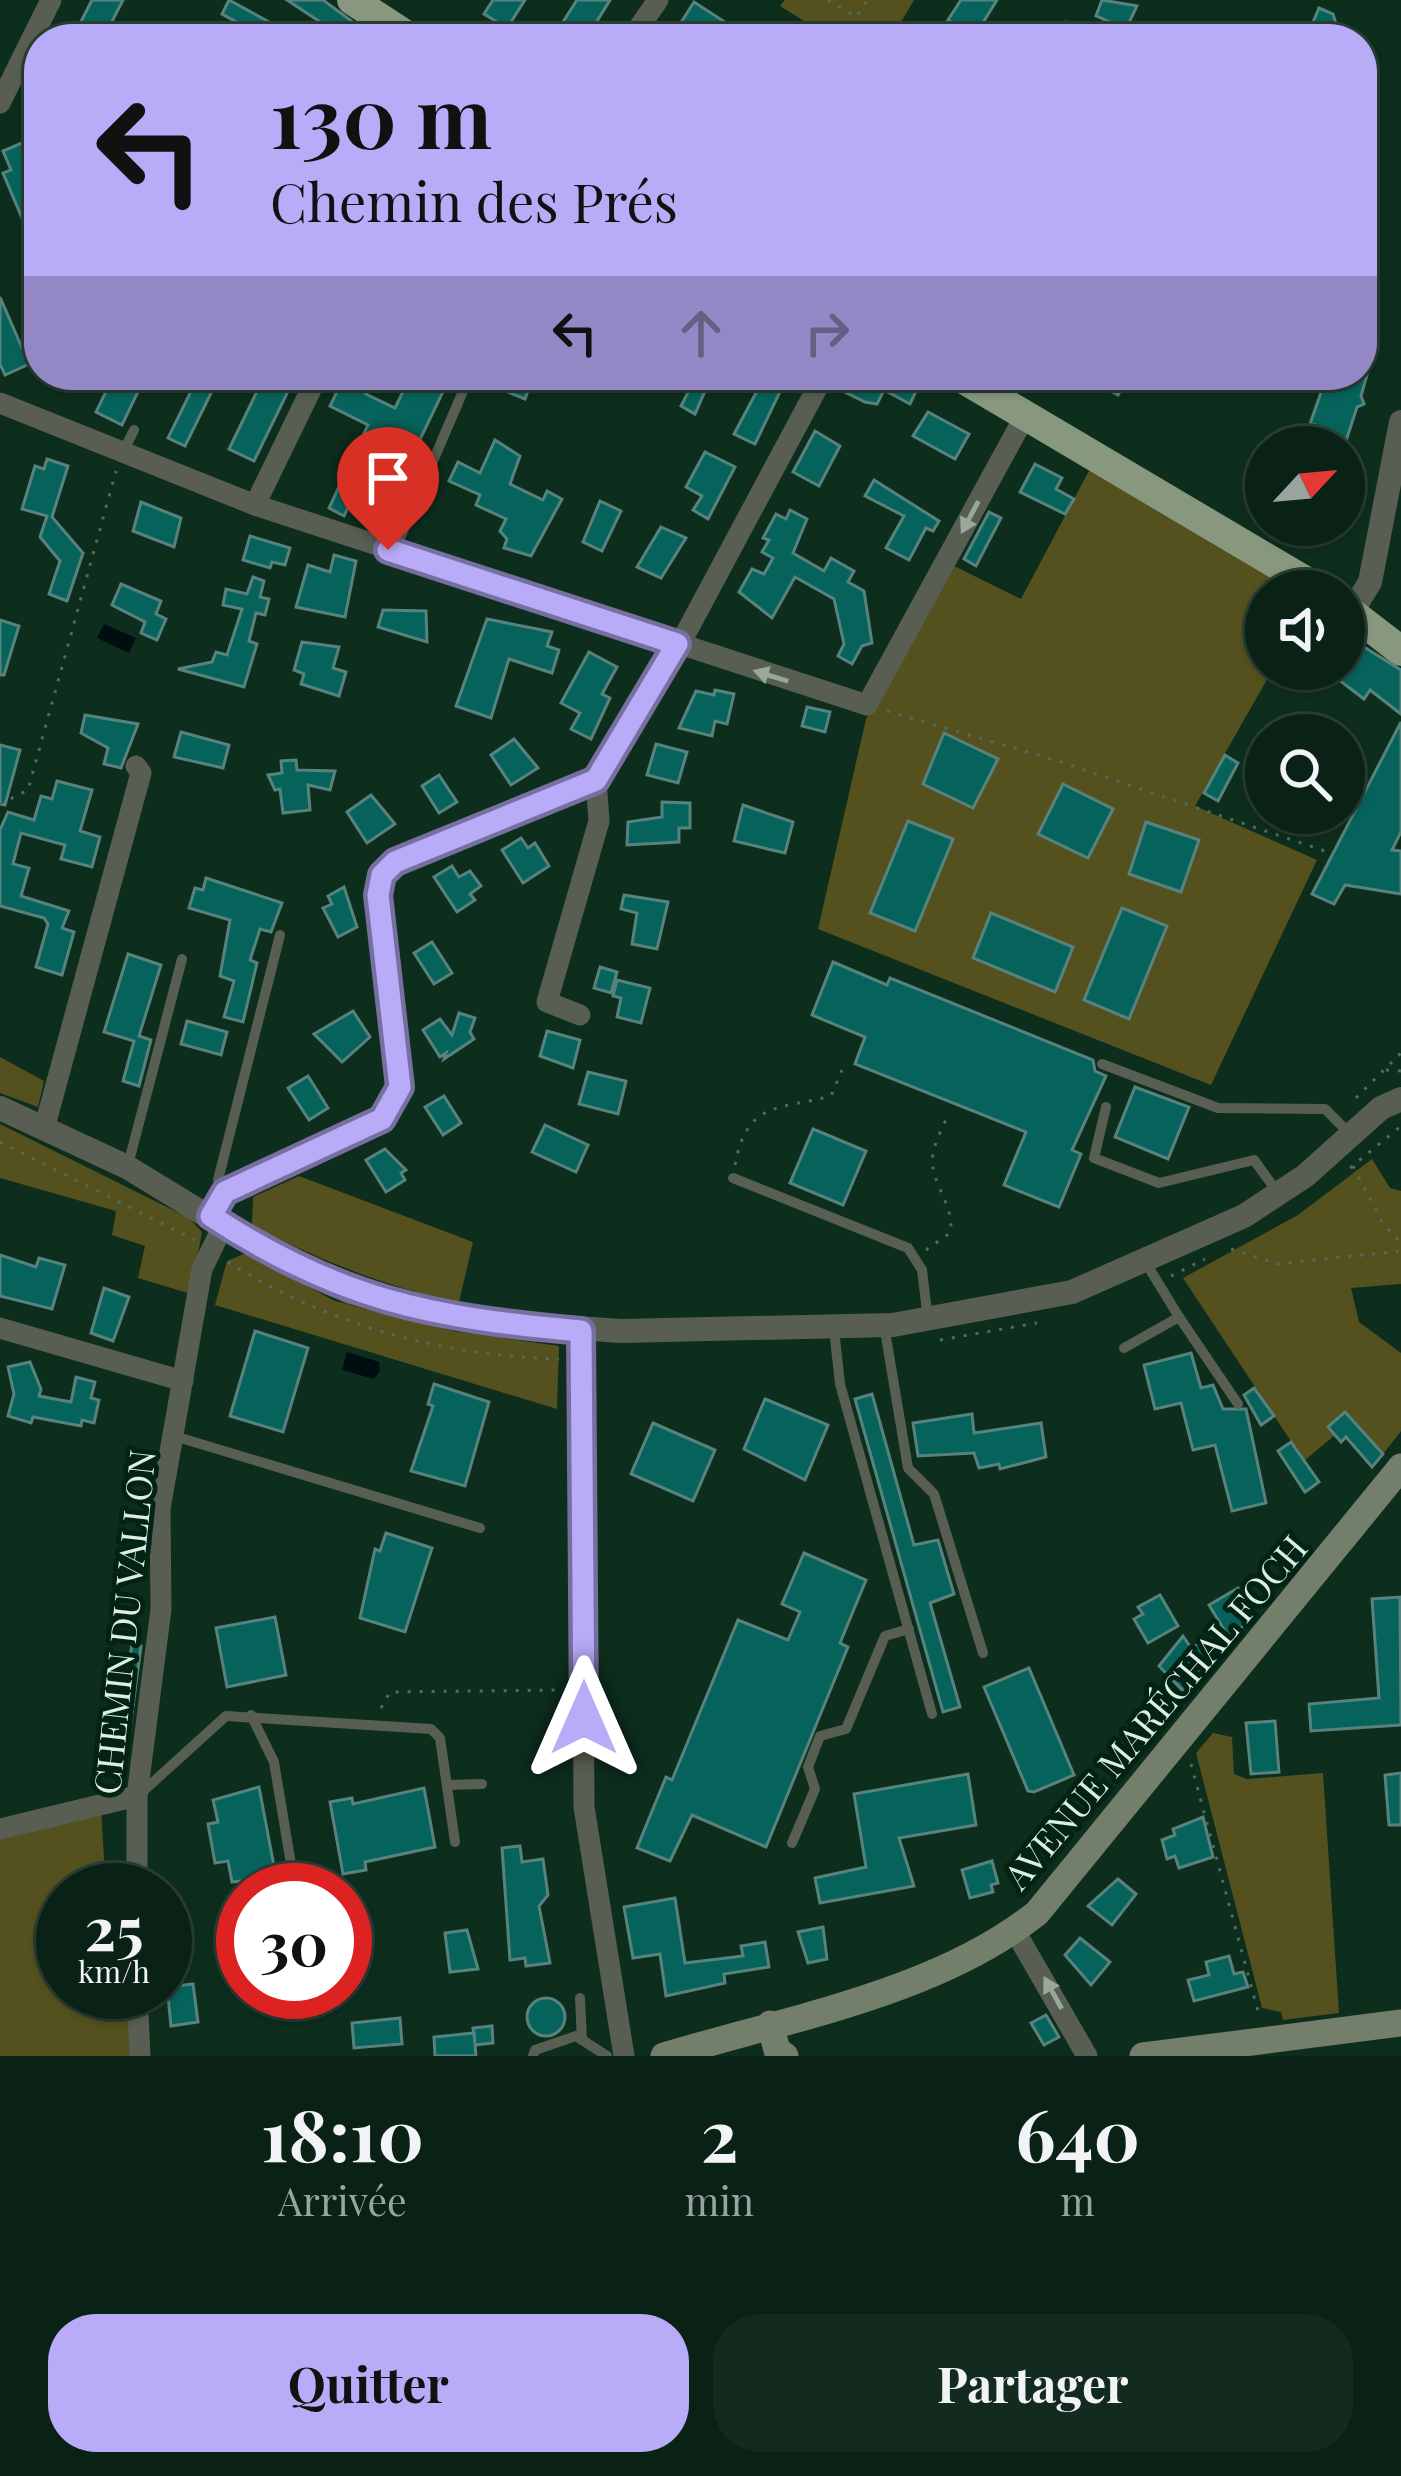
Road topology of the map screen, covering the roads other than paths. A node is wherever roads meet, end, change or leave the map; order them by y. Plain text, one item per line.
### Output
1 (352, 0) edge
2 (389, 24) edge
3 (24, 55) edge
4 (0, 103) edge
5 (311, 390) edge
6 (464, 390) edge
7 (816, 390) edge
8 (984, 390) edge
9 (0, 403) edge
10 (1026, 414) junction
11 (1401, 422) edge
12 (134, 430) dead end
13 (123, 452) junction
14 (256, 505) junction
15 (394, 552) junction
16 (1287, 570) edge
17 (1365, 588) edge
18 (1365, 623) edge
19 (677, 644) junction
20 (1401, 652) edge
21 (136, 766) dead end
22 (596, 780) junction
23 (280, 934) dead end
24 (182, 959) dead end
25 (580, 1015) dead end
26 (1102, 1064) dead end
27 (1401, 1099) edge
28 (1106, 1107) dead end
29 (0, 1108) edge
30 (44, 1130) junction
31 (1342, 1135) junction
32 (127, 1167) junction
33 (733, 1178) road end
34 (225, 1192) junction
35 (1278, 1193) junction
36 (218, 1220) junction
37 (1146, 1263) junction
38 (1180, 1317) junction
39 (928, 1320) junction
40 (884, 1325) junction
41 (833, 1326) junction
42 (0, 1328) edge
43 (581, 1331) junction
44 (1124, 1348) dead end
45 (182, 1381) junction
46 (1238, 1404) dead end
47 (174, 1436) junction
48 (1401, 1467) edge
49 (480, 1528) dead end
50 (909, 1629) junction
51 (983, 1653) dead end
52 (932, 1714) dead end
53 (251, 1715) junction
54 (482, 1784) dead end
55 (447, 1785) junction
56 (137, 1796) junction
57 (0, 1829) edge
58 (455, 1842) dead end
59 (792, 1843) dead end
60 (137, 1863) edge
61 (291, 1863) edge
62 (1015, 1931) junction
63 (580, 1998) dead end
64 (138, 2019) edge
65 (1401, 2023) edge
66 (770, 2024) junction
67 (581, 2040) junction
68 (696, 2051) edge
69 (140, 2056) edge
70 (533, 2056) edge
71 (607, 2056) edge
72 (624, 2056) edge
73 (664, 2056) edge
74 (785, 2056) edge
75 (1087, 2056) edge
76 (1143, 2056) edge

1 - 2 main road
3 - 4 street
5 - 14 street
6 - 15 lane
7 - 19 street
8 - 10 main road
9 - 13 street
10 - 16 main road
10 -> 19 street
11 - 17 street
12 - 13 lane
13 - 14 street
14 - 15 street
15 - 19 street
18 - 20 main road
19 - 22 street
21 - 30 street
22 - 25 street
22 - 34 street
23 - 34 lane
24 - 32 lane
26 - 31 lane
27 - 31 street
28 - 35 lane
29 - 30 street
30 - 32 street
31 - 35 street
32 - 36 street
33 - 39 lane
34 - 36 street, CHEMIN DU VALLON
35 - 37 street
36 - 43 street
36 - 45 street, CHEMIN DU VALLON
37 - 38 lane
37 - 39 street
38 - 44 lane
38 - 46 lane
39 - 40 street
40 - 41 street
40 - 51 lane
41 - 43 street
41 - 50 lane
42 - 45 street
43 - 72 street
45 - 47 street, CHEMIN DU VALLON
47 - 49 lane
47 - 56 street, CHEMIN DU VALLON
48 - 62 main road, AVENUE MARÉCHAL FOCH
50 - 52 lane
50 - 59 lane
53 - 55 lane
53 - 56 lane
53 - 61 lane
54 - 55 lane
55 - 58 lane
56 - 57 street
56 - 60 street, CHEMIN DU VALLON
62 - 66 main road, AVENUE MARÉCHAL FOCH
75 -> 62 street
63 - 67 lane
64 - 69 street
65 - 76 main road
66 - 68 main road, AVENUE MARÉCHAL FOCH
66 - 74 main road
67 - 70 lane
67 - 71 lane
68 - 73 main road, AVENUE MARÉCHAL FOCH

